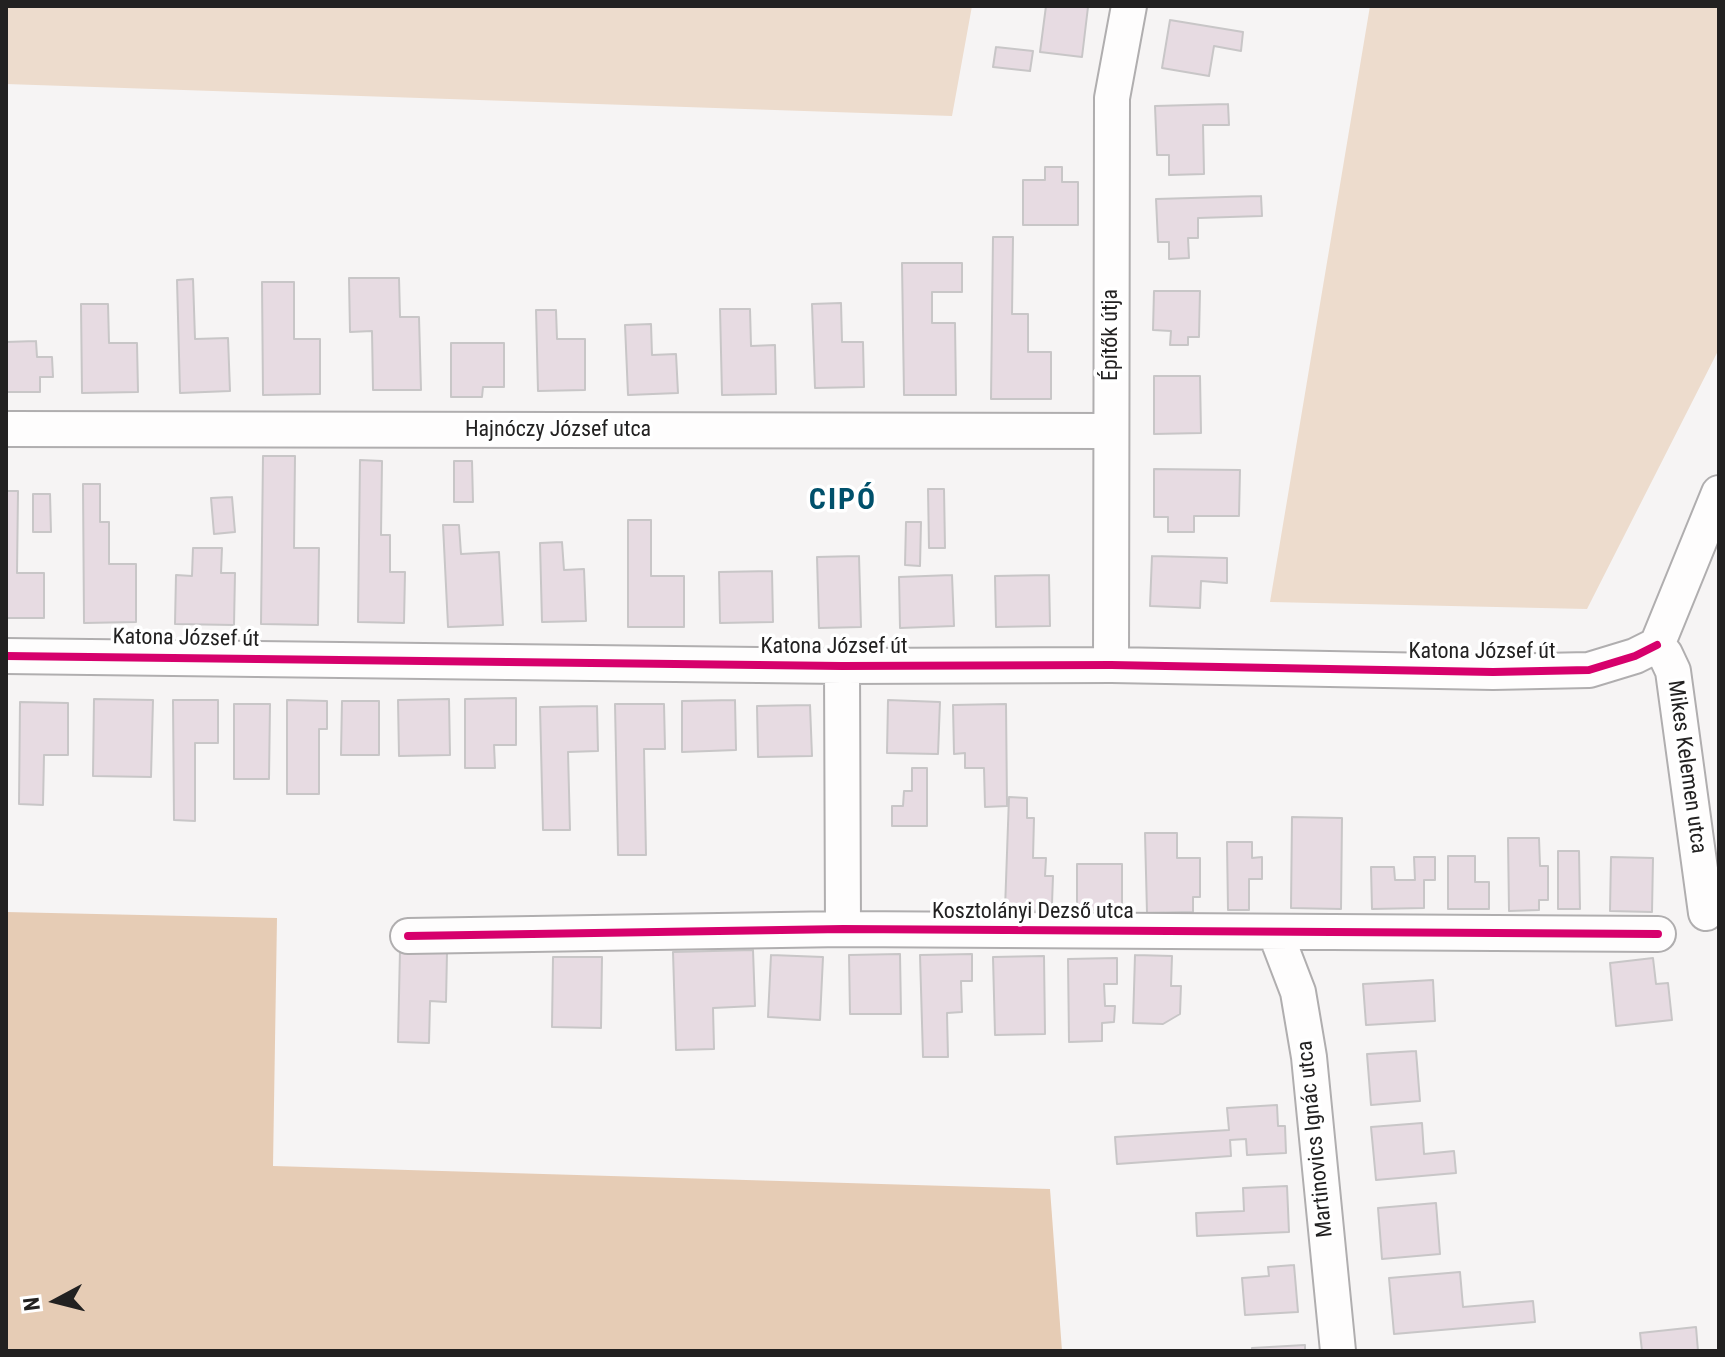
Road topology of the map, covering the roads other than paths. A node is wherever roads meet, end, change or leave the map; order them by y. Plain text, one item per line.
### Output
1 (1129, 6) edge
2 (6, 429) edge
3 (1111, 431) junction
4 (1719, 493) edge
5 (1657, 645) junction
6 (6, 656) edge
7 (1111, 665) junction
8 (842, 666) junction
9 (1706, 913) dead end
10 (843, 929) junction
11 (1275, 932) junction
12 (1658, 934) dead end
13 (408, 936) dead end
14 (1338, 1351) edge

1 - 3 street, Építők útja
2 - 3 street, Hajnóczy József utca
3 - 7 street, Építők útja
4 - 5 street
5 - 7 street, Katona József út
5 - 9 street, Mikes Kelemen utca
6 - 8 street, Katona József út
7 - 8 street, Katona József út
8 - 10 street
10 - 11 street, Kosztolányi Dezső utca
10 - 13 street, Kosztolányi Dezső utca
11 - 12 street, Kosztolányi Dezső utca
11 - 14 street, Martinovics Ignác utca

